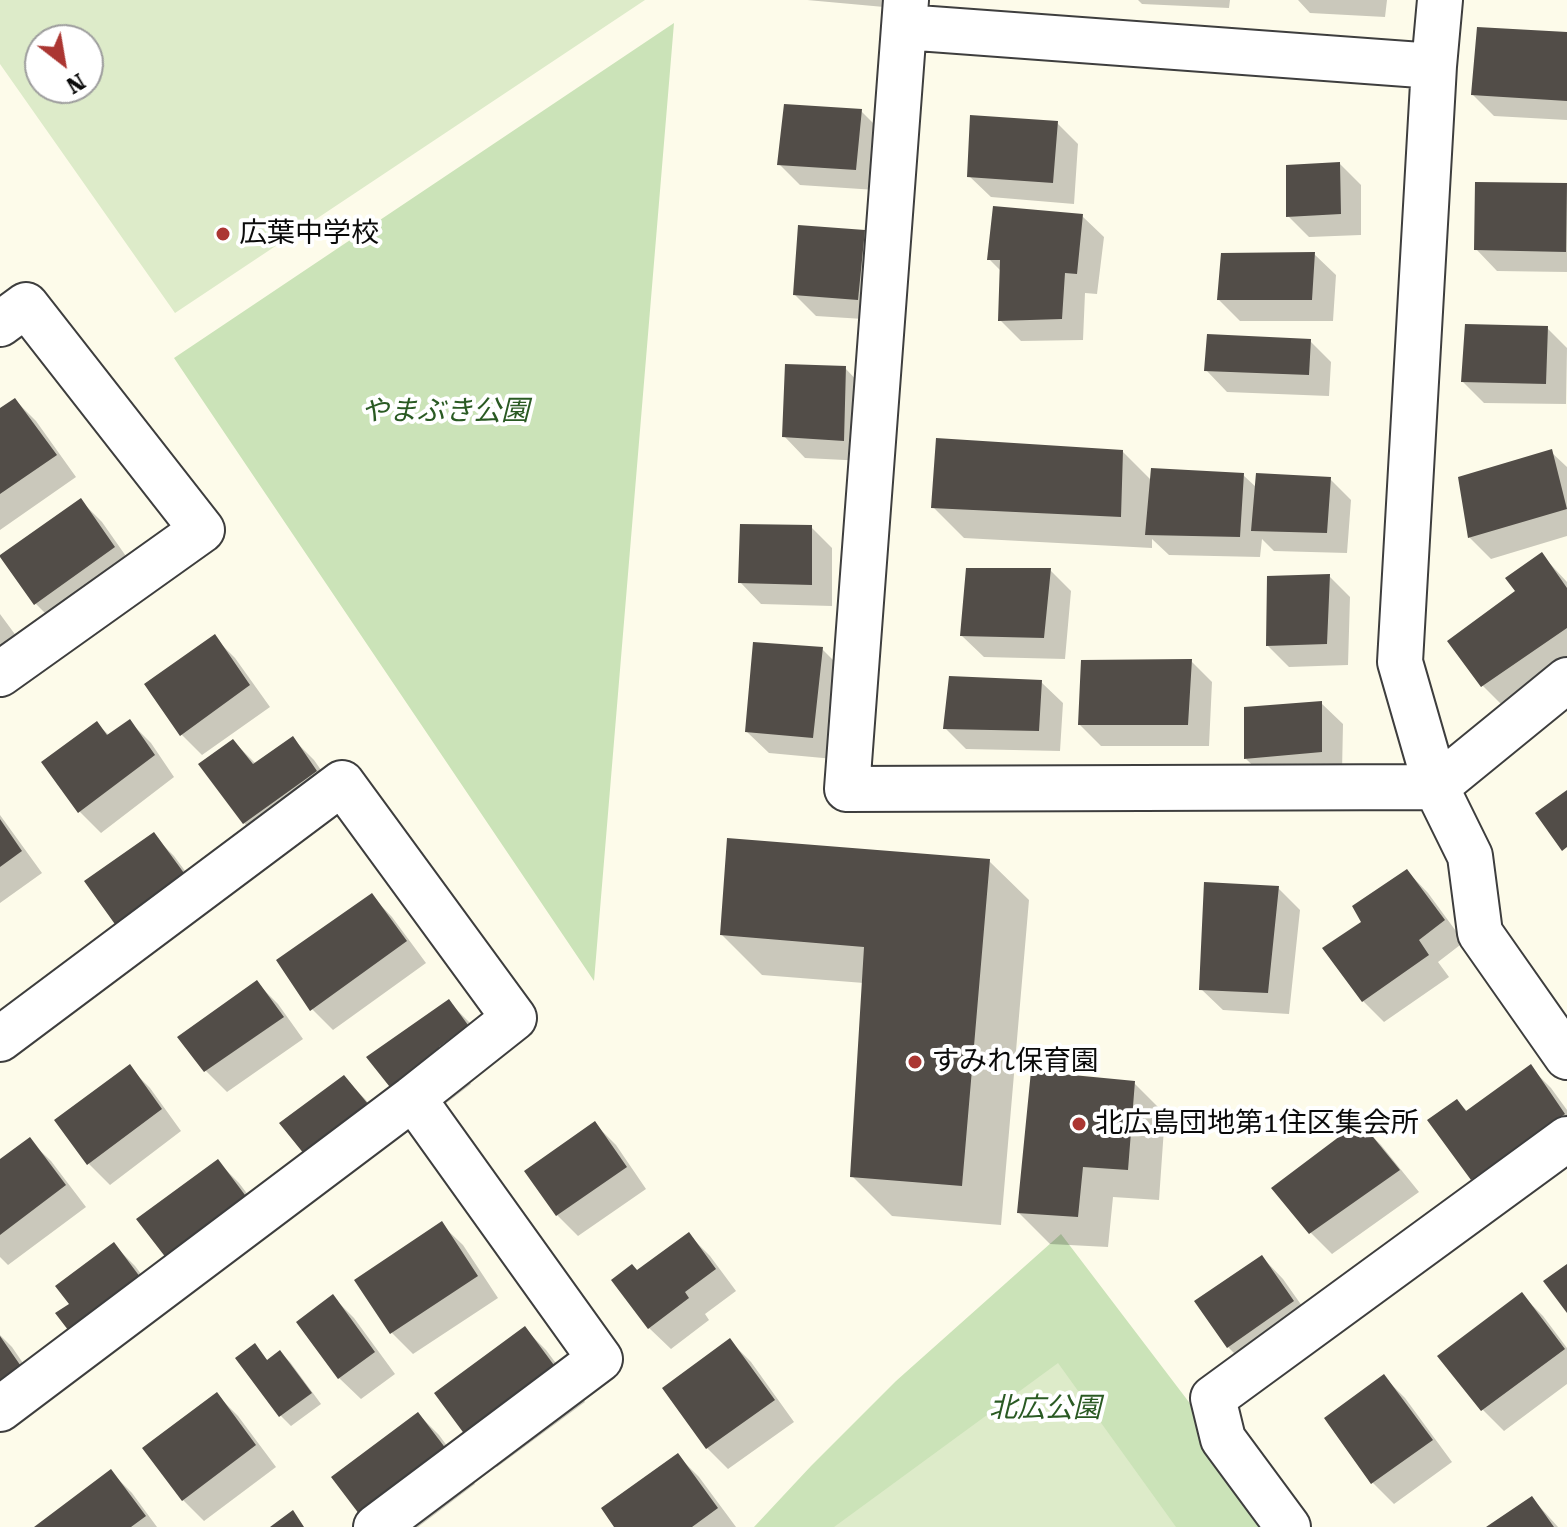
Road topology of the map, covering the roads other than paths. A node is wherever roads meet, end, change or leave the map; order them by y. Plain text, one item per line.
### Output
1 (1440, 0) edge
2 (905, 14) edge
3 (1434, 66) junction
4 (0, 324) edge
5 (0, 674) edge
6 (1567, 680) edge
7 (1436, 787) junction
8 (0, 1039) edge
9 (1567, 1057) edge
10 (413, 1098) junction
11 (1567, 1139) edge
12 (0, 1409) edge
13 (376, 1527) edge
14 (1288, 1527) edge

1 - 3 street
2 - 3 street
2 - 7 street
3 - 7 street
4 - 5 street
6 - 7 street
7 - 9 street
8 - 10 street
10 - 12 street
10 - 13 street
11 - 14 street

